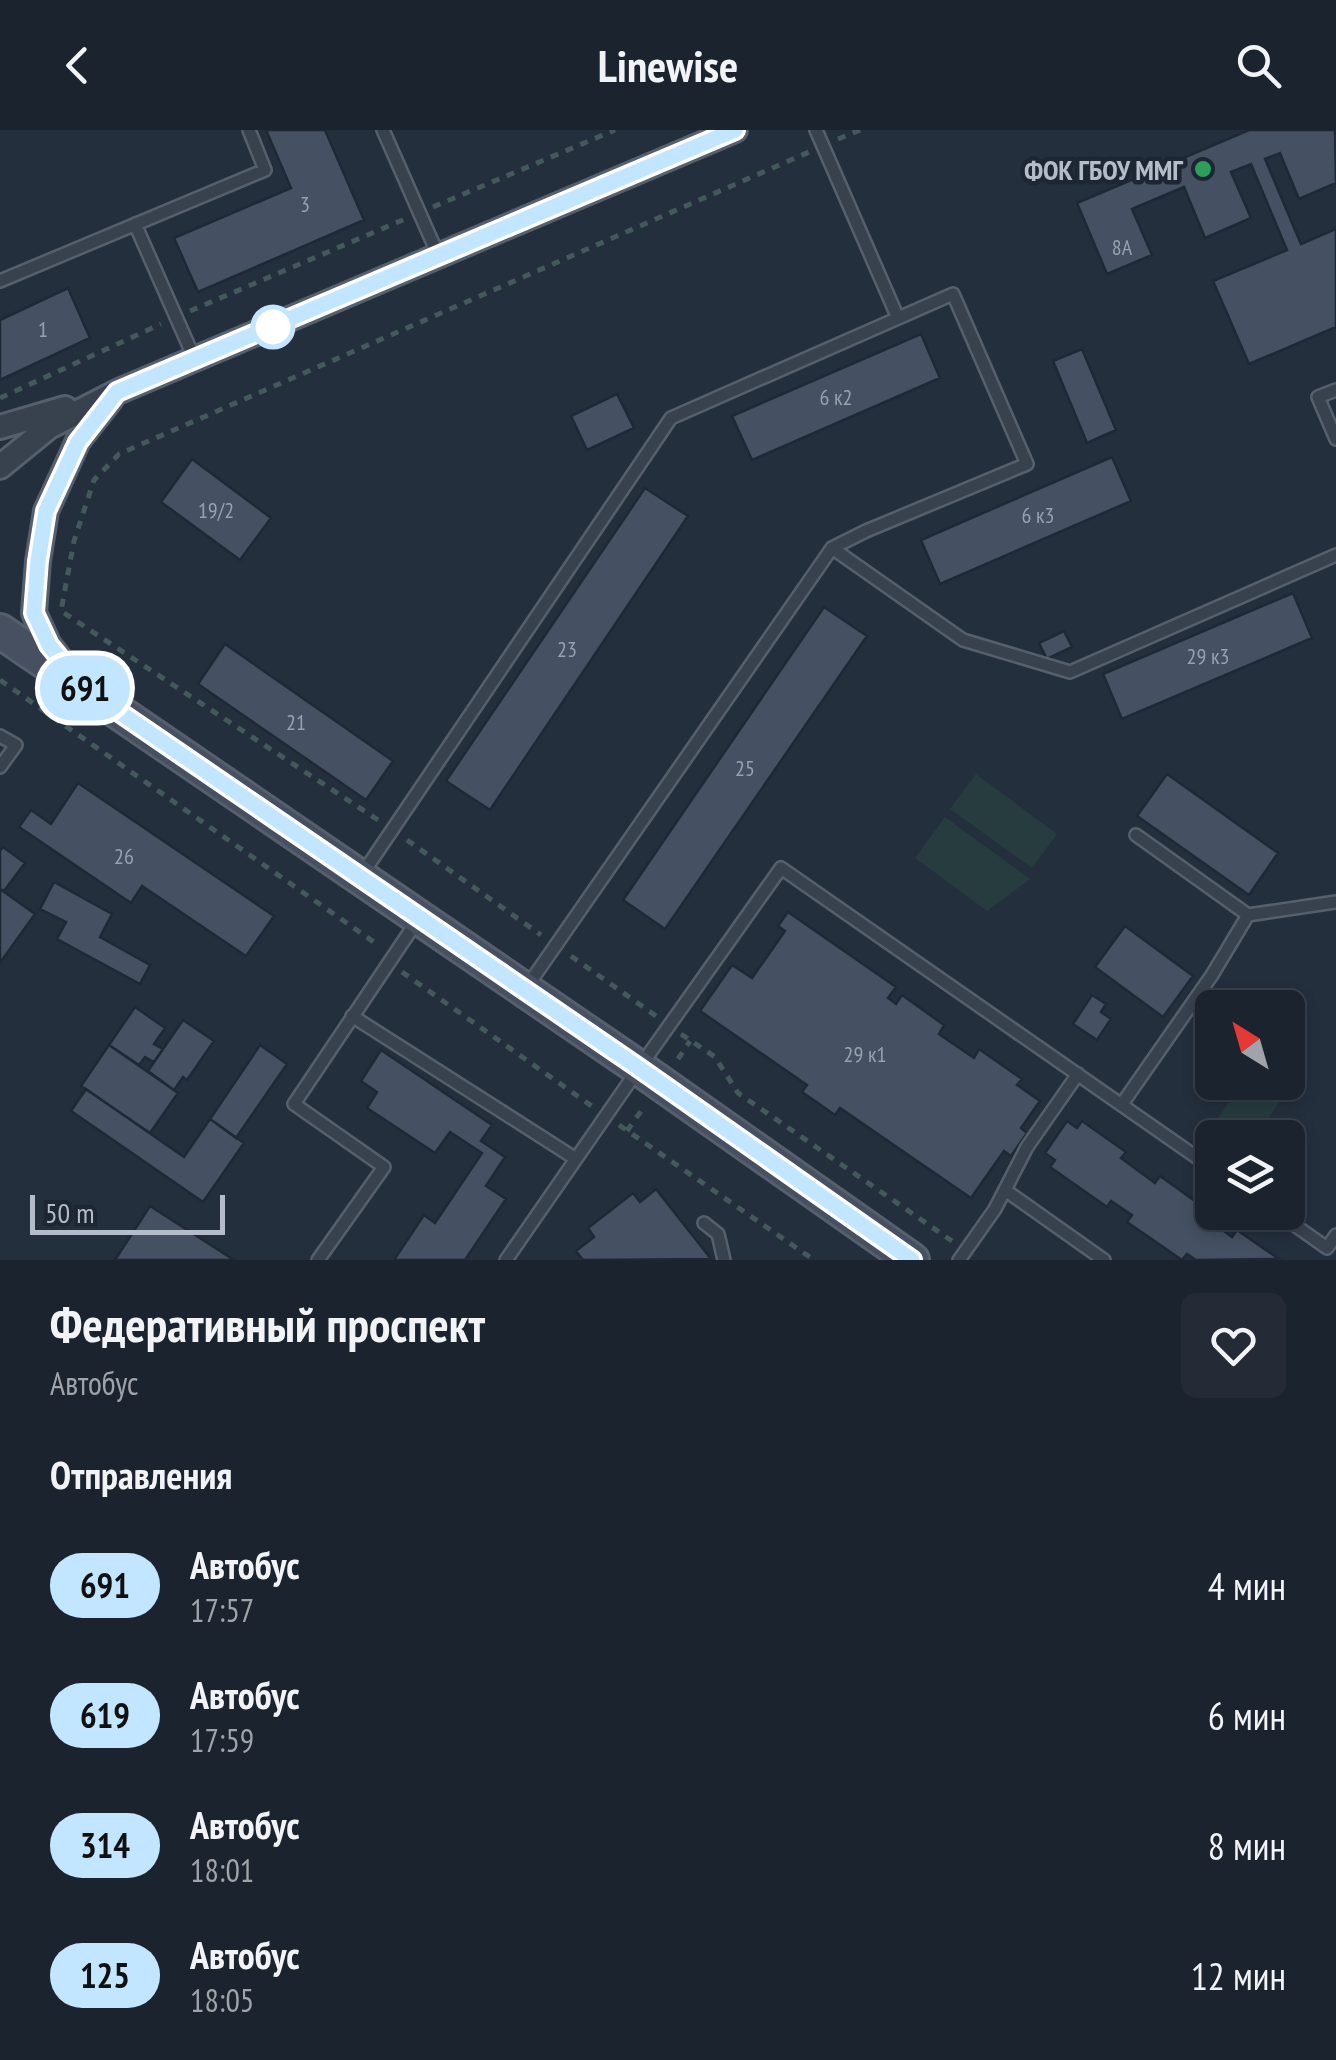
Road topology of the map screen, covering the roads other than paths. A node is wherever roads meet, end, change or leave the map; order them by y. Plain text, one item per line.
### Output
1 (249, 130) edge
2 (383, 130) edge
3 (736, 130) edge
4 (816, 130) edge
5 (136, 224) junction
6 (440, 256) junction
7 (0, 281) edge
8 (898, 318) junction
9 (196, 360) junction
10 (1336, 390) edge
11 (117, 392) junction
12 (0, 427) edge
13 (1336, 440) edge
14 (0, 467) edge
15 (832, 548) junction
16 (1336, 555) edge
17 (0, 631) edge
18 (84, 688) junction
19 (0, 736) edge
20 (0, 767) edge
21 (1136, 835) dead end
22 (360, 877) junction
23 (1336, 902) edge
24 (1248, 914) junction
25 (420, 918) junction
26 (525, 990) junction
27 (352, 1016) junction
28 (639, 1068) junction
29 (1078, 1074) junction
30 (1122, 1104) junction
31 (1195, 1156) edge
32 (576, 1159) junction
33 (1005, 1190) junction
34 (704, 1223) dead end
35 (1302, 1230) edge
36 (1336, 1235) edge
37 (962, 1255) edge
38 (899, 1257) edge
39 (318, 1260) edge
40 (506, 1260) edge
41 (724, 1260) edge
42 (1104, 1260) edge

1 - 5 lane
2 - 6 lane
3 - 6 street
4 - 8 lane
5 - 7 lane
5 - 9 lane
6 - 9 street
8 - 15 lane
8 - 22 lane
9 - 11 street
10 - 13 lane
11 - 12 street
11 - 14 street
11 - 18 street
15 - 16 lane
15 - 26 lane
17 - 18 main road
18 - 22 main road
19 - 20 lane
21 - 24 lane
22 - 25 main road
23 - 24 lane
24 - 30 lane
25 - 26 main road
25 - 27 lane
26 - 28 main road
27 - 32 lane
27 - 39 lane
28 - 29 lane
28 - 32 lane
28 - 38 main road
29 - 30 lane
29 - 33 lane
30 - 31 lane
32 - 40 lane
33 - 37 lane
33 - 42 lane
34 - 41 lane
35 - 36 lane

